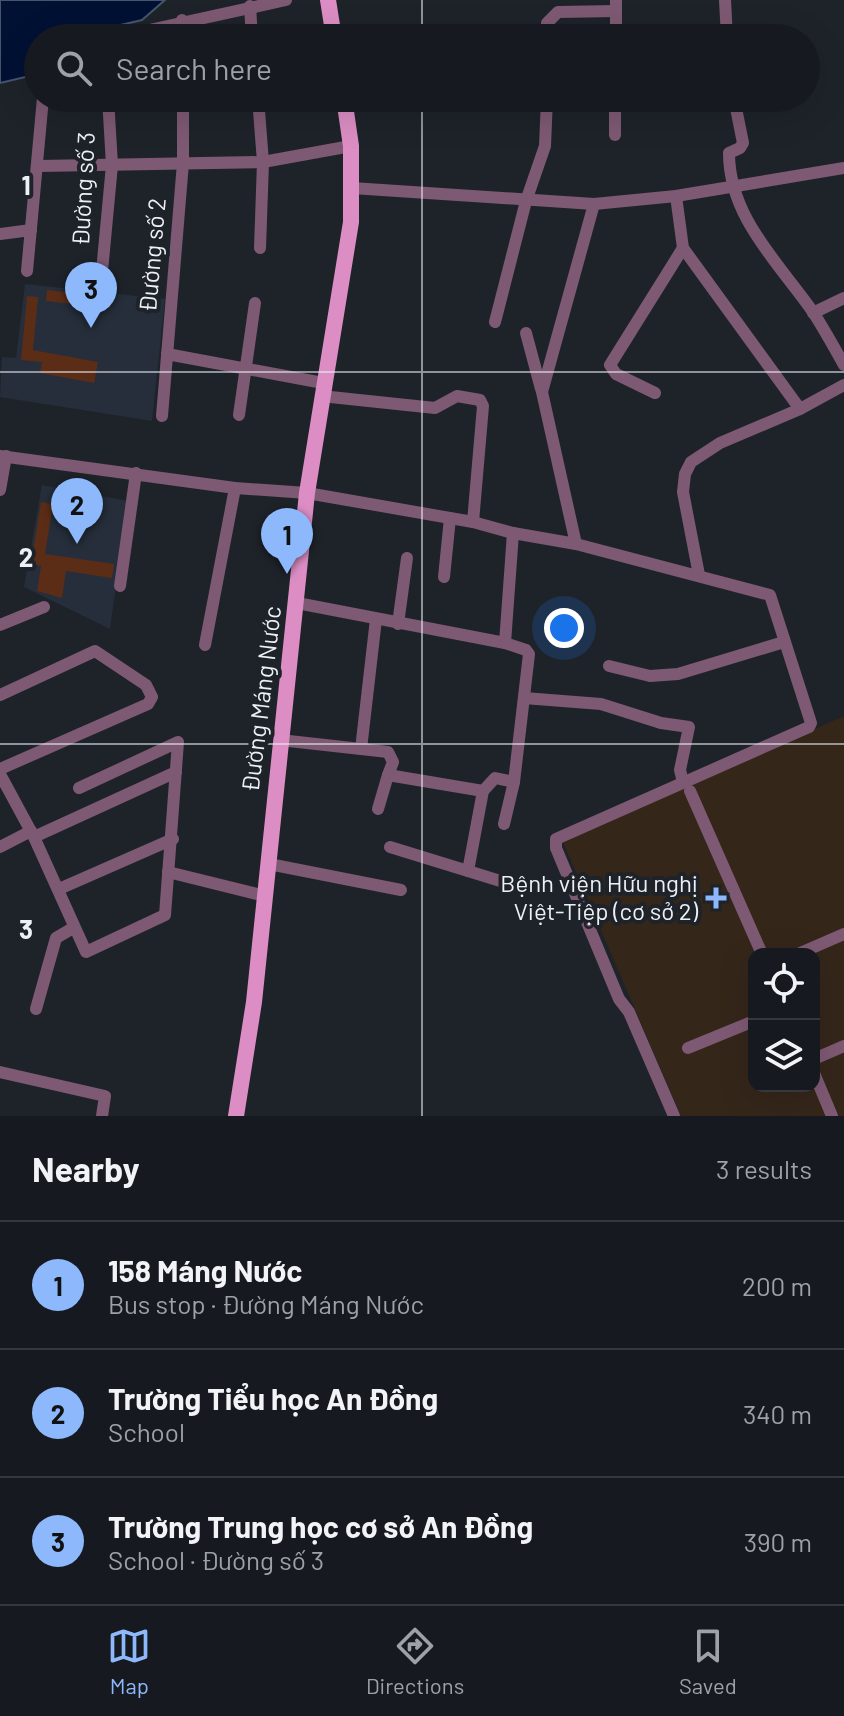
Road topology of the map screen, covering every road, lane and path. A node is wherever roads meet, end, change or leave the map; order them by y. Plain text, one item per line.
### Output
1 (286, 0) edge
2 (328, 0) edge
3 (725, 0) edge
4 (250, 6) junction
5 (616, 6) edge
6 (182, 20) junction
7 (167, 24) edge
8 (182, 24) edge
9 (251, 24) edge
10 (332, 24) edge
11 (547, 24) edge
12 (726, 24) edge
13 (42, 112) edge
14 (109, 112) edge
15 (183, 112) edge
16 (259, 112) edge
17 (346, 112) edge
18 (546, 112) edge
19 (615, 112) edge
20 (737, 112) edge
21 (615, 135) dead end
22 (351, 146) junction
23 (263, 162) junction
24 (183, 163) junction
25 (112, 165) junction
26 (39, 166) junction
27 (844, 168) edge
28 (730, 186) junction
29 (352, 188) junction
30 (676, 196) junction
31 (526, 201) junction
32 (594, 204) junction
33 (31, 230) junction
34 (0, 234) edge
35 (260, 248) dead end
36 (683, 248) junction
37 (27, 271) dead end
38 (101, 282) dead end
39 (844, 298) edge
40 (255, 303) dead end
41 (813, 313) junction
42 (495, 322) dead end
43 (526, 333) dead end
44 (167, 354) junction
45 (844, 365) edge
46 (246, 369) junction
47 (844, 385) edge
48 (322, 389) junction
49 (542, 392) junction
50 (655, 393) dead end
51 (800, 409) junction
52 (239, 415) dead end
53 (162, 416) dead end
54 (3, 456) edge
55 (136, 473) junction
56 (235, 488) junction
57 (0, 490) edge
58 (307, 493) junction
59 (450, 518) junction
60 (473, 522) junction
61 (513, 533) junction
62 (576, 544) junction
63 (407, 558) dead end
64 (699, 575) junction
65 (444, 577) dead end
66 (120, 586) dead end
67 (297, 603) junction
68 (44, 607) dead end
69 (376, 619) junction
70 (398, 624) junction
71 (0, 625) edge
72 (784, 642) junction
73 (505, 643) junction
74 (205, 645) dead end
75 (609, 666) dead end
76 (0, 695) edge
77 (524, 698) junction
78 (280, 740) junction
79 (361, 749) junction
80 (0, 772) edge
81 (176, 772) junction
82 (388, 775) junction
83 (514, 782) junction
84 (686, 786) junction
85 (79, 788) dead end
86 (483, 791) junction
87 (378, 809) dead end
88 (504, 824) dead end
89 (32, 834) junction
90 (173, 839) junction
91 (0, 847) edge
92 (390, 847) dead end
93 (269, 864) junction
94 (468, 871) junction
95 (168, 872) junction
96 (520, 887) dead end
97 (59, 889) junction
98 (401, 890) dead end
99 (265, 896) junction
100 (73, 928) junction
101 (844, 934) edge
102 (759, 948) edge
103 (812, 948) edge
104 (36, 1009) dead end
105 (748, 1023) edge
106 (844, 1046) edge
107 (688, 1048) dead end
108 (820, 1056) edge
109 (0, 1072) edge
110 (820, 1087) edge
111 (102, 1116) edge
112 (236, 1116) edge
113 (674, 1116) edge
114 (832, 1116) edge

1 - 4 street
2 - 10 main road
3 - 12 street
4 - 6 street
4 - 9 street
5 - 11 street
6 - 7 street
6 - 8 street
13 - 26 street
14 - 25 street, Đường số 3
15 - 24 street, Đường số 2
16 - 23 street
17 - 22 main road, Đường Máng Nước
18 - 31 street
19 - 21 street
20 - 28 street
22 - 23 street
22 - 29 main road, Đường Máng Nước
23 - 24 street
23 - 35 street
24 - 25 street
24 - 44 street, Đường số 2
25 - 26 street
25 - 38 street, Đường số 3
26 - 33 street
27 - 28 street
28 - 30 street
28 - 41 street
29 - 31 street
29 - 48 main road, Đường Máng Nước
30 - 32 street
30 - 36 street
31 - 32 street
31 - 42 street
32 - 49 street
33 - 34 street
33 - 37 street
36 - 50 street
36 - 51 street
39 - 41 street
40 - 46 street
41 - 45 street
43 - 49 street
44 - 46 street
44 - 53 street, Đường số 2
46 - 48 street
46 - 52 street
47 - 51 street
48 - 58 main road, Đường Máng Nước
48 - 60 street
49 - 62 street
51 - 64 street
54 - 55 street
54 - 57 street
55 - 56 street
55 - 66 street
56 - 58 street
56 - 74 street
58 - 59 street
58 - 67 main road, Đường Máng Nước
59 - 60 street
59 - 65 street
60 - 61 street
61 - 62 street
61 - 73 street
62 - 64 street
63 - 70 street
64 - 72 street
67 - 69 street
67 - 78 main road, Đường Máng Nước
68 - 71 street
69 - 70 street
69 - 79 street
70 - 73 street
72 - 75 street
72 - 84 street
73 - 77 street
76 - 80 street
77 - 83 street
77 - 84 street
78 - 79 street
78 - 93 main road, Đường Máng Nước
79 - 82 street
80 - 89 street
81 - 85 street
81 - 89 street
81 - 90 street
82 - 86 street
82 - 87 street
83 - 86 street
83 - 88 street
84 - 102 street
84 - 113 street
86 - 94 street
89 - 91 street
89 - 97 street
90 - 95 street
90 - 97 street
92 - 94 street
93 - 98 street
93 - 99 main road, Đường Máng Nước
94 - 96 street
95 - 99 street
95 - 100 street
97 - 100 street
99 - 112 main road, Đường Máng Nước
100 - 104 street
101 - 103 street
105 - 107 street
106 - 108 street
109 - 111 street
110 - 114 street

